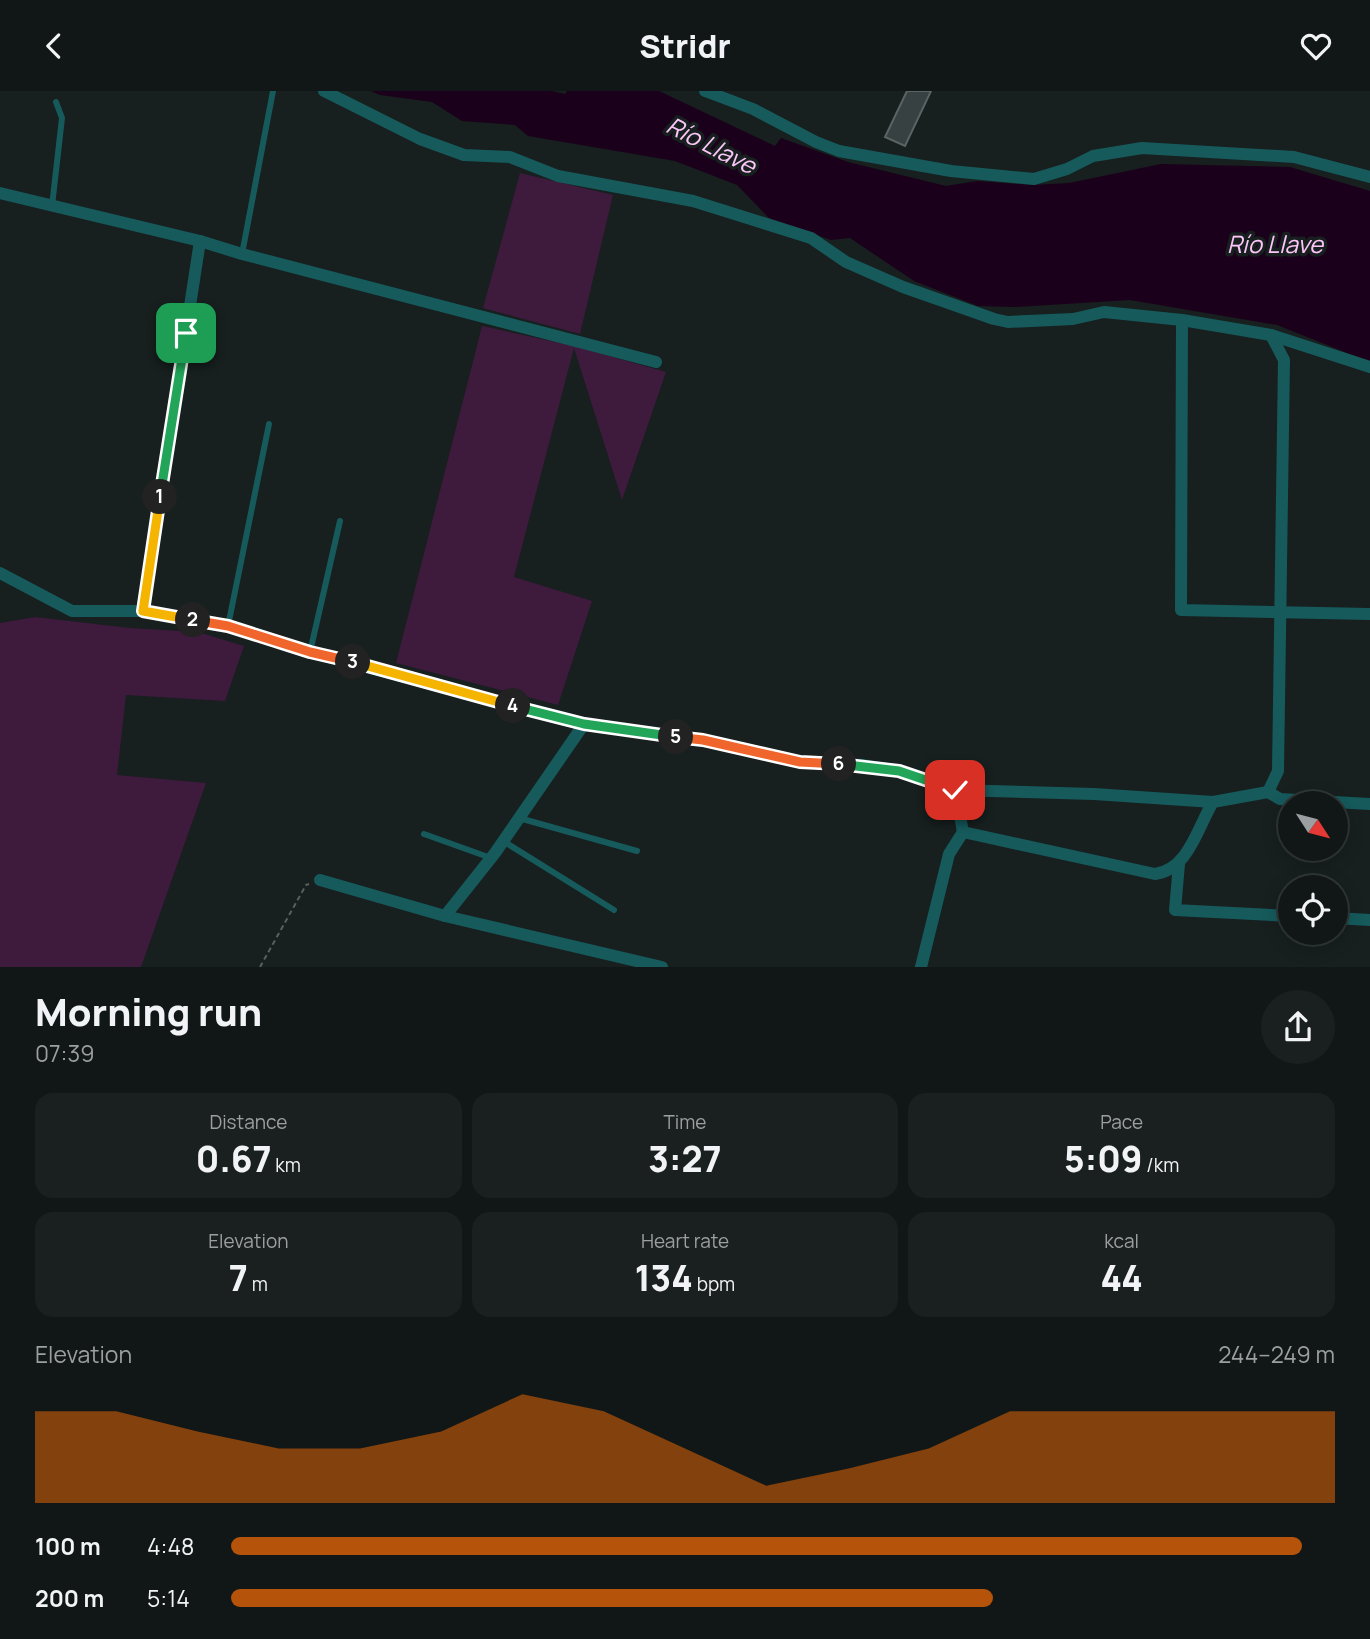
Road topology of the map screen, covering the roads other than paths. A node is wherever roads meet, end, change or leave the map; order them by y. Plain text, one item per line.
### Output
1 (273, 91) edge
2 (324, 91) edge
3 (705, 91) edge
4 (56, 102) dead end
5 (1370, 177) edge
6 (0, 193) edge
7 (52, 206) junction
8 (200, 241) junction
9 (242, 254) junction
10 (1181, 320) junction
11 (1271, 335) junction
12 (656, 362) dead end
13 (1370, 367) edge
14 (269, 424) dead end
15 (340, 521) dead end
16 (0, 573) edge
17 (143, 611) junction
18 (1279, 612) junction
19 (1370, 614) edge
20 (228, 626) junction
21 (310, 652) junction
22 (584, 724) junction
23 (955, 790) junction
24 (1268, 792) junction
25 (1213, 802) junction
26 (1370, 804) edge
27 (519, 818) junction
28 (963, 832) junction
29 (424, 834) dead end
30 (503, 841) junction
31 (637, 851) dead end
32 (491, 858) junction
33 (1179, 864) junction
34 (320, 880) road end
35 (614, 910) dead end
36 (1278, 915) edge
37 (445, 916) junction
38 (1348, 919) edge
39 (1370, 920) edge
40 (662, 967) edge
41 (921, 967) edge

1 - 9 lane
2 - 10 street
3 - 5 street
4 - 7 lane
6 - 7 street
7 - 8 street
8 - 9 street
8 - 17 street
9 - 12 street
10 - 11 street
10 - 18 street
11 - 13 street
11 - 18 street
14 - 20 lane
15 - 21 lane
16 - 17 street
17 - 20 street
18 - 19 street
18 - 24 street
20 - 21 street
21 - 22 street
22 - 23 street
22 - 27 street
23 - 25 street
23 - 28 street
24 - 25 street
24 - 26 street
25 - 33 street
27 - 30 street
27 - 31 lane
28 - 33 street
28 - 41 street
29 - 32 lane
30 - 32 street
30 - 35 lane
32 - 37 street
33 - 36 street
34 - 37 street
37 - 40 street
38 - 39 street

